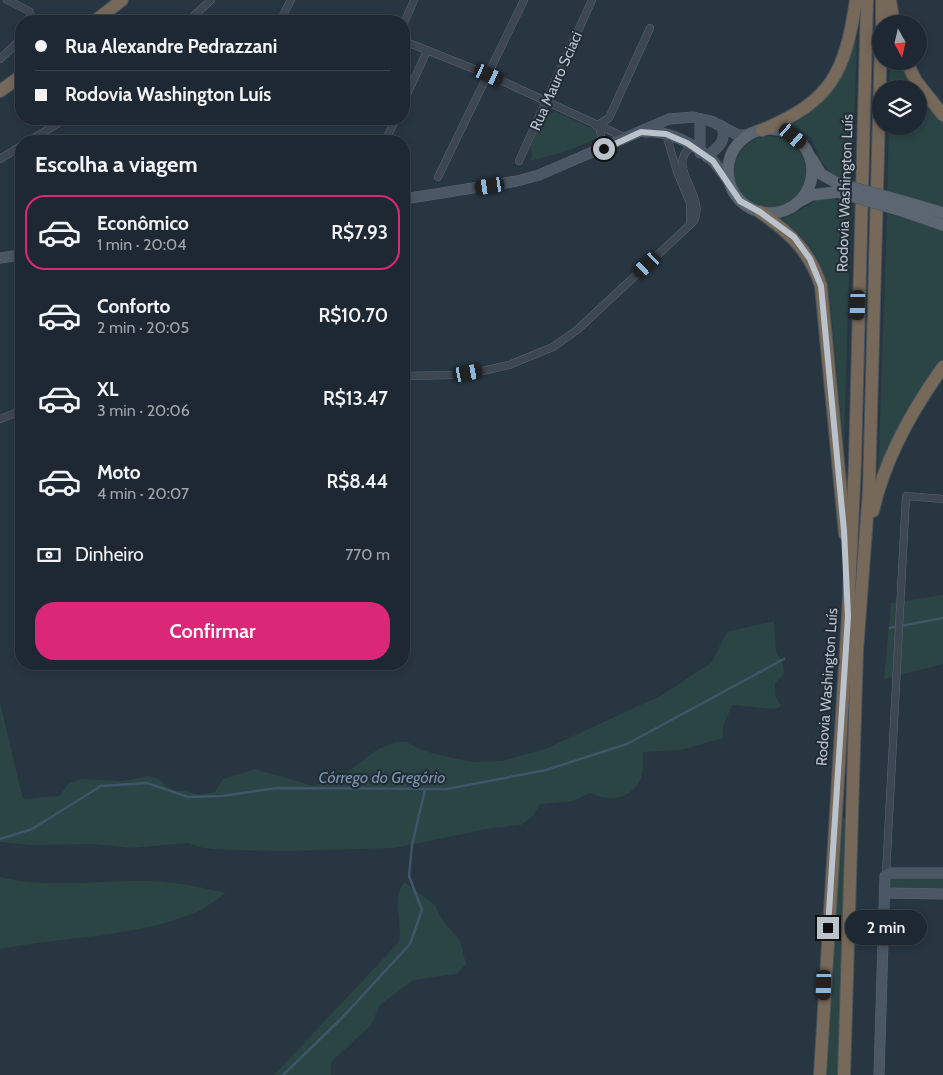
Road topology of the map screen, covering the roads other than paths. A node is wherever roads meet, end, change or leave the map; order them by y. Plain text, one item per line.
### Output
1 (8, 0) edge
2 (122, 0) edge
3 (211, 0) edge
4 (290, 0) edge
5 (414, 0) edge
6 (524, 0) edge
7 (592, 0) edge
8 (856, 0) edge
9 (867, 0) edge
10 (882, 0) edge
11 (890, 0) edge
12 (30, 15) edge
13 (103, 15) edge
14 (195, 15) edge
15 (283, 15) edge
16 (407, 15) edge
17 (882, 15) edge
18 (892, 15) edge
19 (650, 28) dead end
20 (410, 44) edge
21 (15, 45) edge
22 (427, 51) junction
23 (0, 59) edge
24 (880, 70) edge
25 (911, 70) edge
26 (489, 75) junction
27 (15, 80) edge
28 (410, 88) edge
29 (0, 91) edge
30 (547, 102) junction
31 (943, 115) edge
32 (679, 118) junction
33 (700, 119) junction
34 (55, 125) edge
35 (598, 126) junction
36 (722, 126) junction
37 (762, 130) junction
38 (641, 132) junction
39 (666, 134) junction
40 (39, 135) edge
41 (749, 135) junction
42 (626, 138) junction
43 (604, 149) junction
44 (15, 150) edge
45 (699, 152) junction
46 (807, 152) junction
47 (0, 159) edge
48 (519, 161) dead end
49 (438, 177) dead end
50 (729, 182) junction
51 (837, 188) junction
52 (410, 198) edge
53 (796, 203) junction
54 (904, 206) junction
55 (760, 212) junction
56 (943, 213) edge
57 (690, 224) junction
58 (943, 225) edge
59 (15, 256) edge
60 (0, 258) edge
61 (943, 366) edge
62 (410, 376) edge
63 (15, 413) edge
64 (0, 418) edge
65 (943, 499) edge
66 (862, 562) junction
67 (848, 616) junction
68 (886, 874) junction
69 (943, 874) edge
70 (885, 893) junction
71 (943, 894) edge
72 (820, 1075) edge
73 (844, 1075) edge
74 (879, 1075) edge

1 - 12 street
2 - 13 highway
3 - 14 street
4 - 15 street
5 - 16 street
6 - 26 street
7 - 30 street, Rua Mauro Sciaci
8 - 37 highway
9 - 67 highway, Rodovia Washington Luís
10 - 17 highway
11 - 18 highway
19 - 35 street
20 - 22 street
21 - 23 street
22 - 26 street
22 - 28 street
24 - 66 highway, Rodovia Washington Luís
25 - 31 highway
26 - 30 street
26 - 49 street
27 - 29 highway
30 - 35 street
30 - 48 street, Rua Mauro Sciaci
32 - 33 street
32 - 38 street
32 - 39 street
33 - 36 street
33 - 45 street
34 - 40 street
35 - 42 street
35 - 43 street
36 - 41 street
36 - 45 street
37 - 41 main road
37 - 46 main road
38 - 39 street
38 - 42 street
39 - 45 street
39 - 57 street
41 - 50 main road
42 - 43 street
43 - 52 street
44 - 47 street
45 - 50 street
45 - 57 street
46 - 51 main road
46 - 53 main road
50 - 55 main road
51 - 53 main road
51 - 54 main road, bridge
53 - 55 main road
54 - 56 main road
54 - 58 main road
55 - 67 highway
57 - 62 street
59 - 60 street
61 - 66 highway
63 - 64 street
65 - 68 street
66 - 73 highway, Rodovia Washington Luís
67 - 72 highway, Rodovia Washington Luís
68 - 69 street
68 - 70 street
70 - 71 street
70 - 74 street

